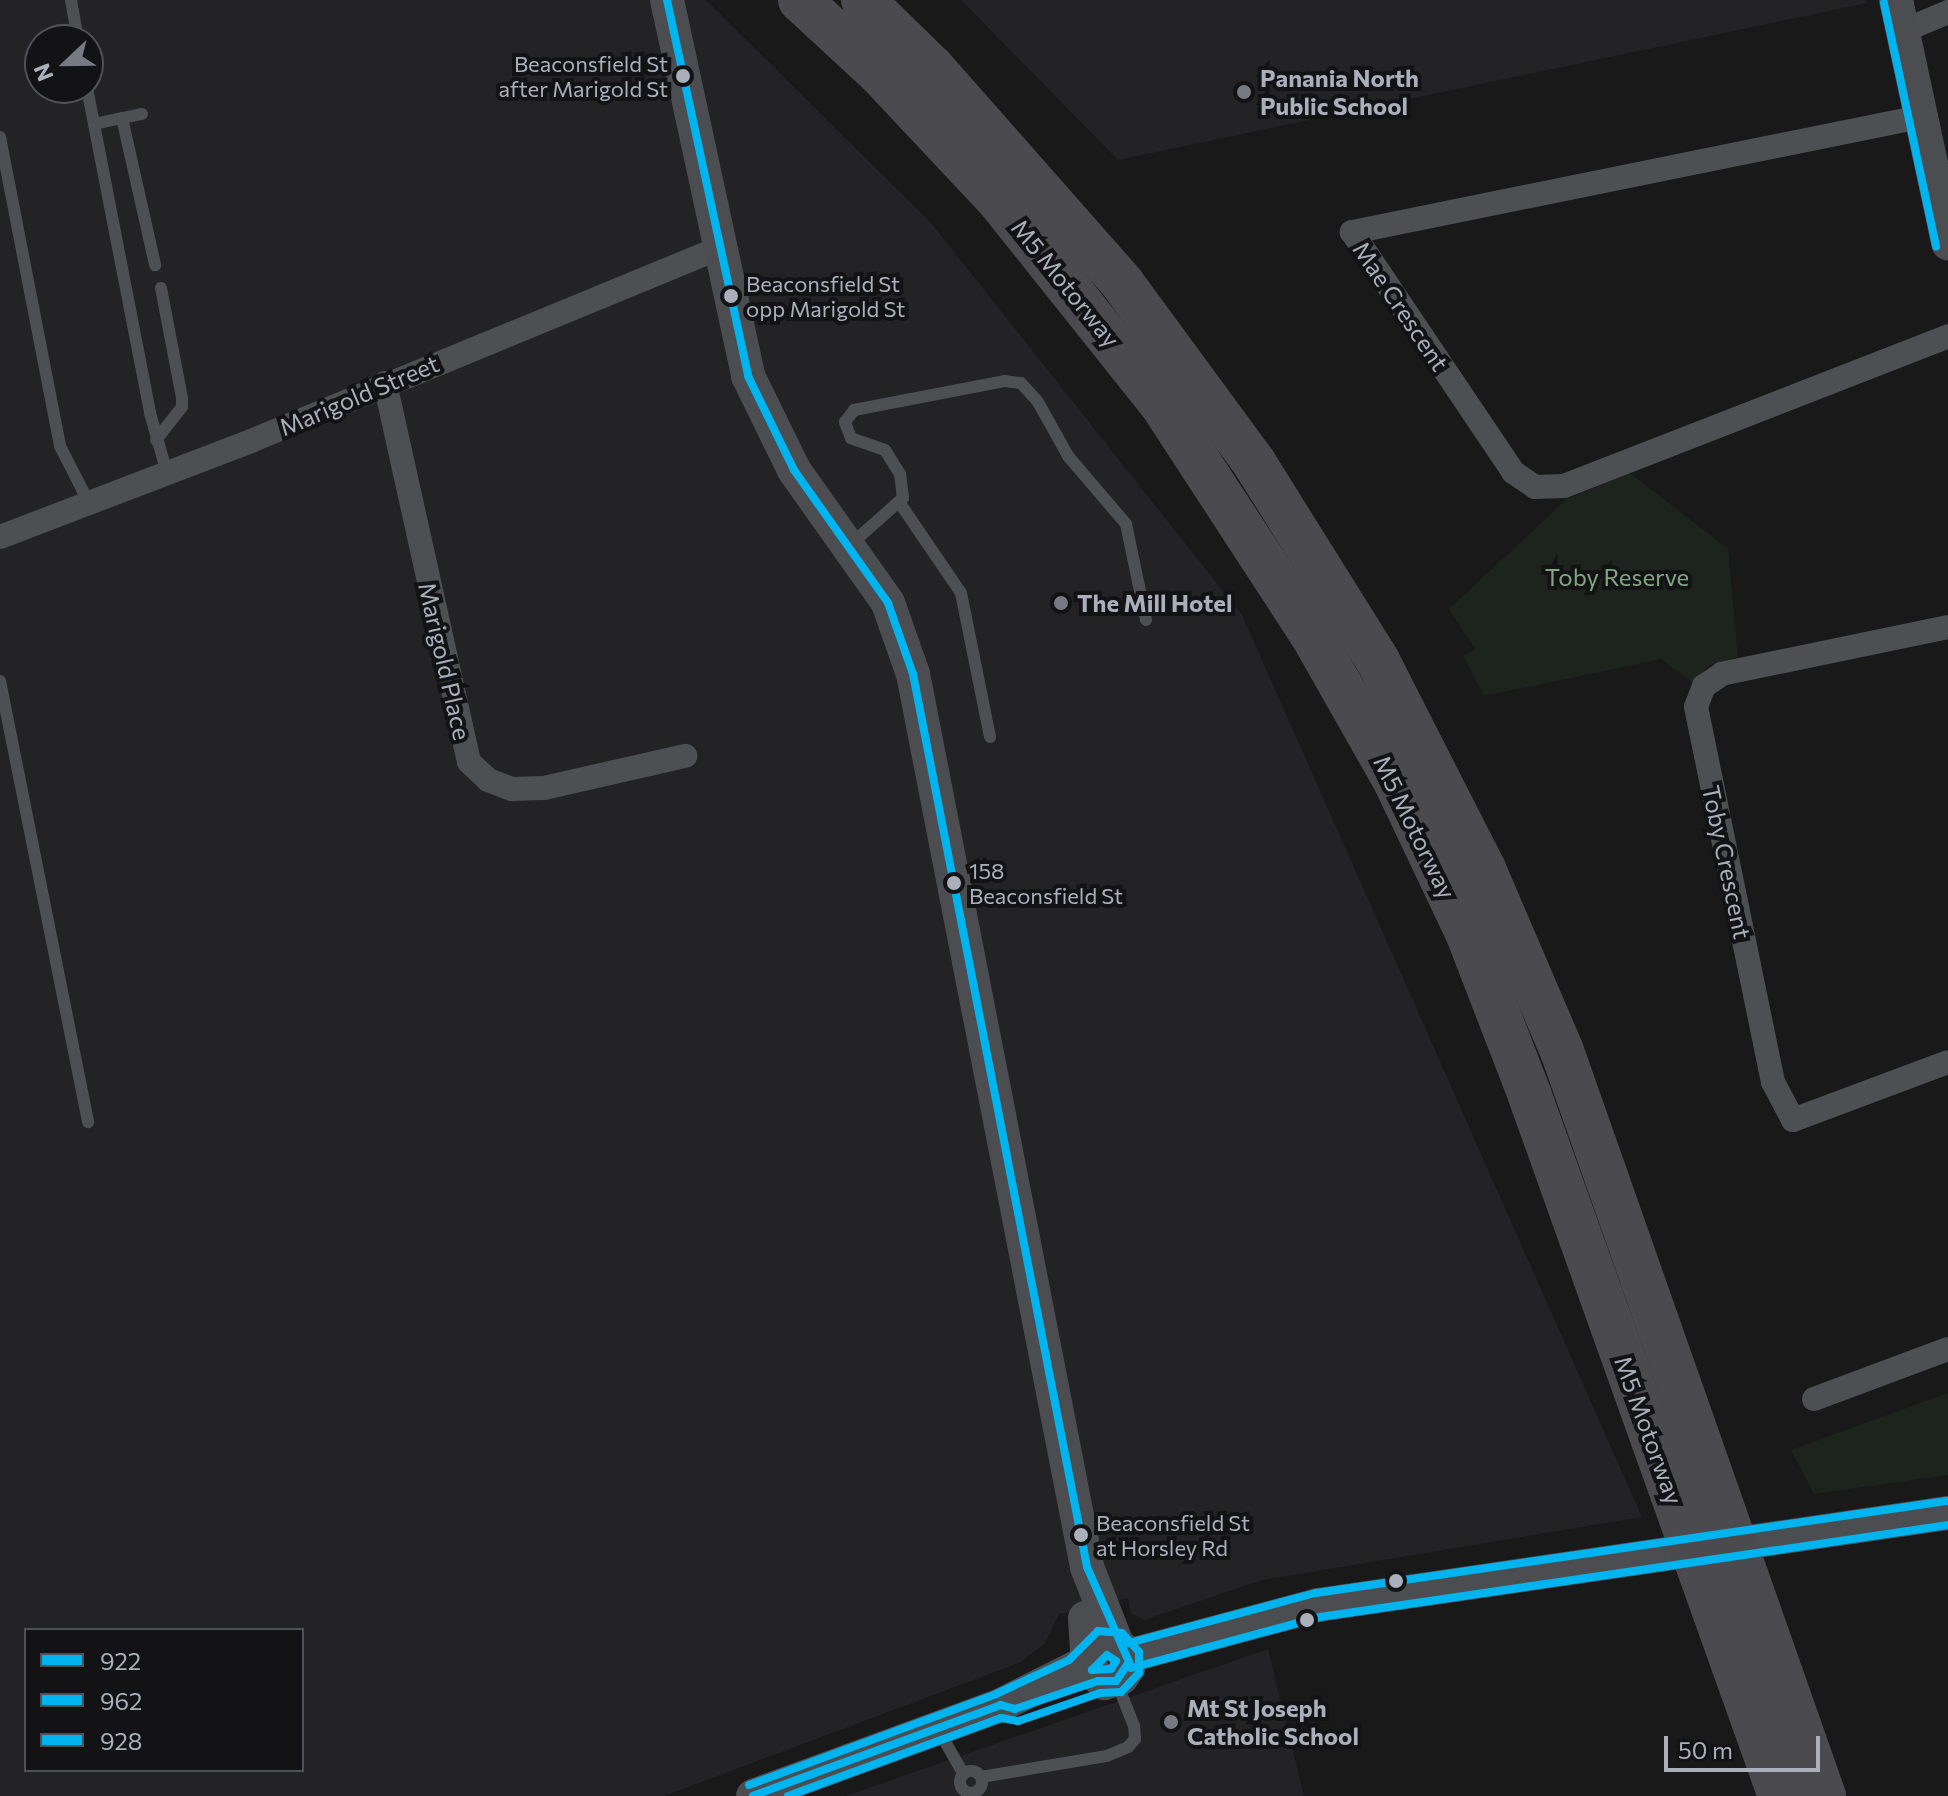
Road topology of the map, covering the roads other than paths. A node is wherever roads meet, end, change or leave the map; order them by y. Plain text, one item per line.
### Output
1 (71, 0) edge
2 (667, 0) edge
3 (800, 0) edge
4 (863, 0) edge
5 (1948, 12) edge
6 (1899, 16) edge
7 (75, 24) edge
8 (90, 104) edge
9 (142, 114) dead end
10 (1920, 117) junction
11 (122, 118) junction
12 (94, 124) junction
13 (0, 137) edge
14 (1948, 243) edge
15 (717, 249) junction
16 (155, 265) dead end
17 (161, 288) dead end
18 (1948, 336) edge
19 (385, 383) junction
20 (156, 440) junction
21 (167, 473) junction
22 (899, 502) junction
23 (89, 503) junction
24 (0, 537) edge
25 (850, 545) junction
26 (1146, 620) dead end
27 (1948, 627) edge
28 (0, 681) edge
29 (990, 737) dead end
30 (685, 756) dead end
31 (1948, 1062) edge
32 (88, 1122) dead end
33 (1948, 1349) edge
34 (1814, 1399) dead end
35 (1948, 1513) edge
36 (1087, 1567) junction
37 (1085, 1618) junction
38 (1106, 1663) junction
39 (1006, 1701) junction
40 (938, 1728) junction
41 (963, 1773) junction
42 (981, 1777) junction
43 (753, 1796) edge
44 (1780, 1796) edge
45 (1824, 1796) edge

1 - 7 lane
2 - 15 main road
3 - 44 highway, M5 Motorway
4 - 45 highway, M5 Motorway
5 - 6 street
6 - 10 main road
8 - 12 lane
9 - 11 lane
10 - 14 main road
10 - 18 street, Mae Crescent
11 - 12 lane
11 - 16 lane
12 - 20 lane
13 - 23 lane
15 - 19 street, Marigold Street
15 - 25 main road
17 - 20 lane
19 - 21 street, Marigold Street
19 - 30 street, Marigold Place
20 - 21 lane
21 - 23 street, Marigold Street
22 - 25 lane
22 - 26 lane
22 - 29 lane
23 - 24 street, Marigold Street
25 - 36 main road
27 - 31 street, Toby Crescent
28 - 32 lane
33 - 34 street
35 - 38 main road
36 - 37 main road
36 - 38 main road
37 - 38 main road
37 - 39 main road
38 - 39 main road
38 - 42 lane
39 - 40 main road
40 - 41 lane
40 - 43 main road
41 - 42 lane
41 - 42 lane

